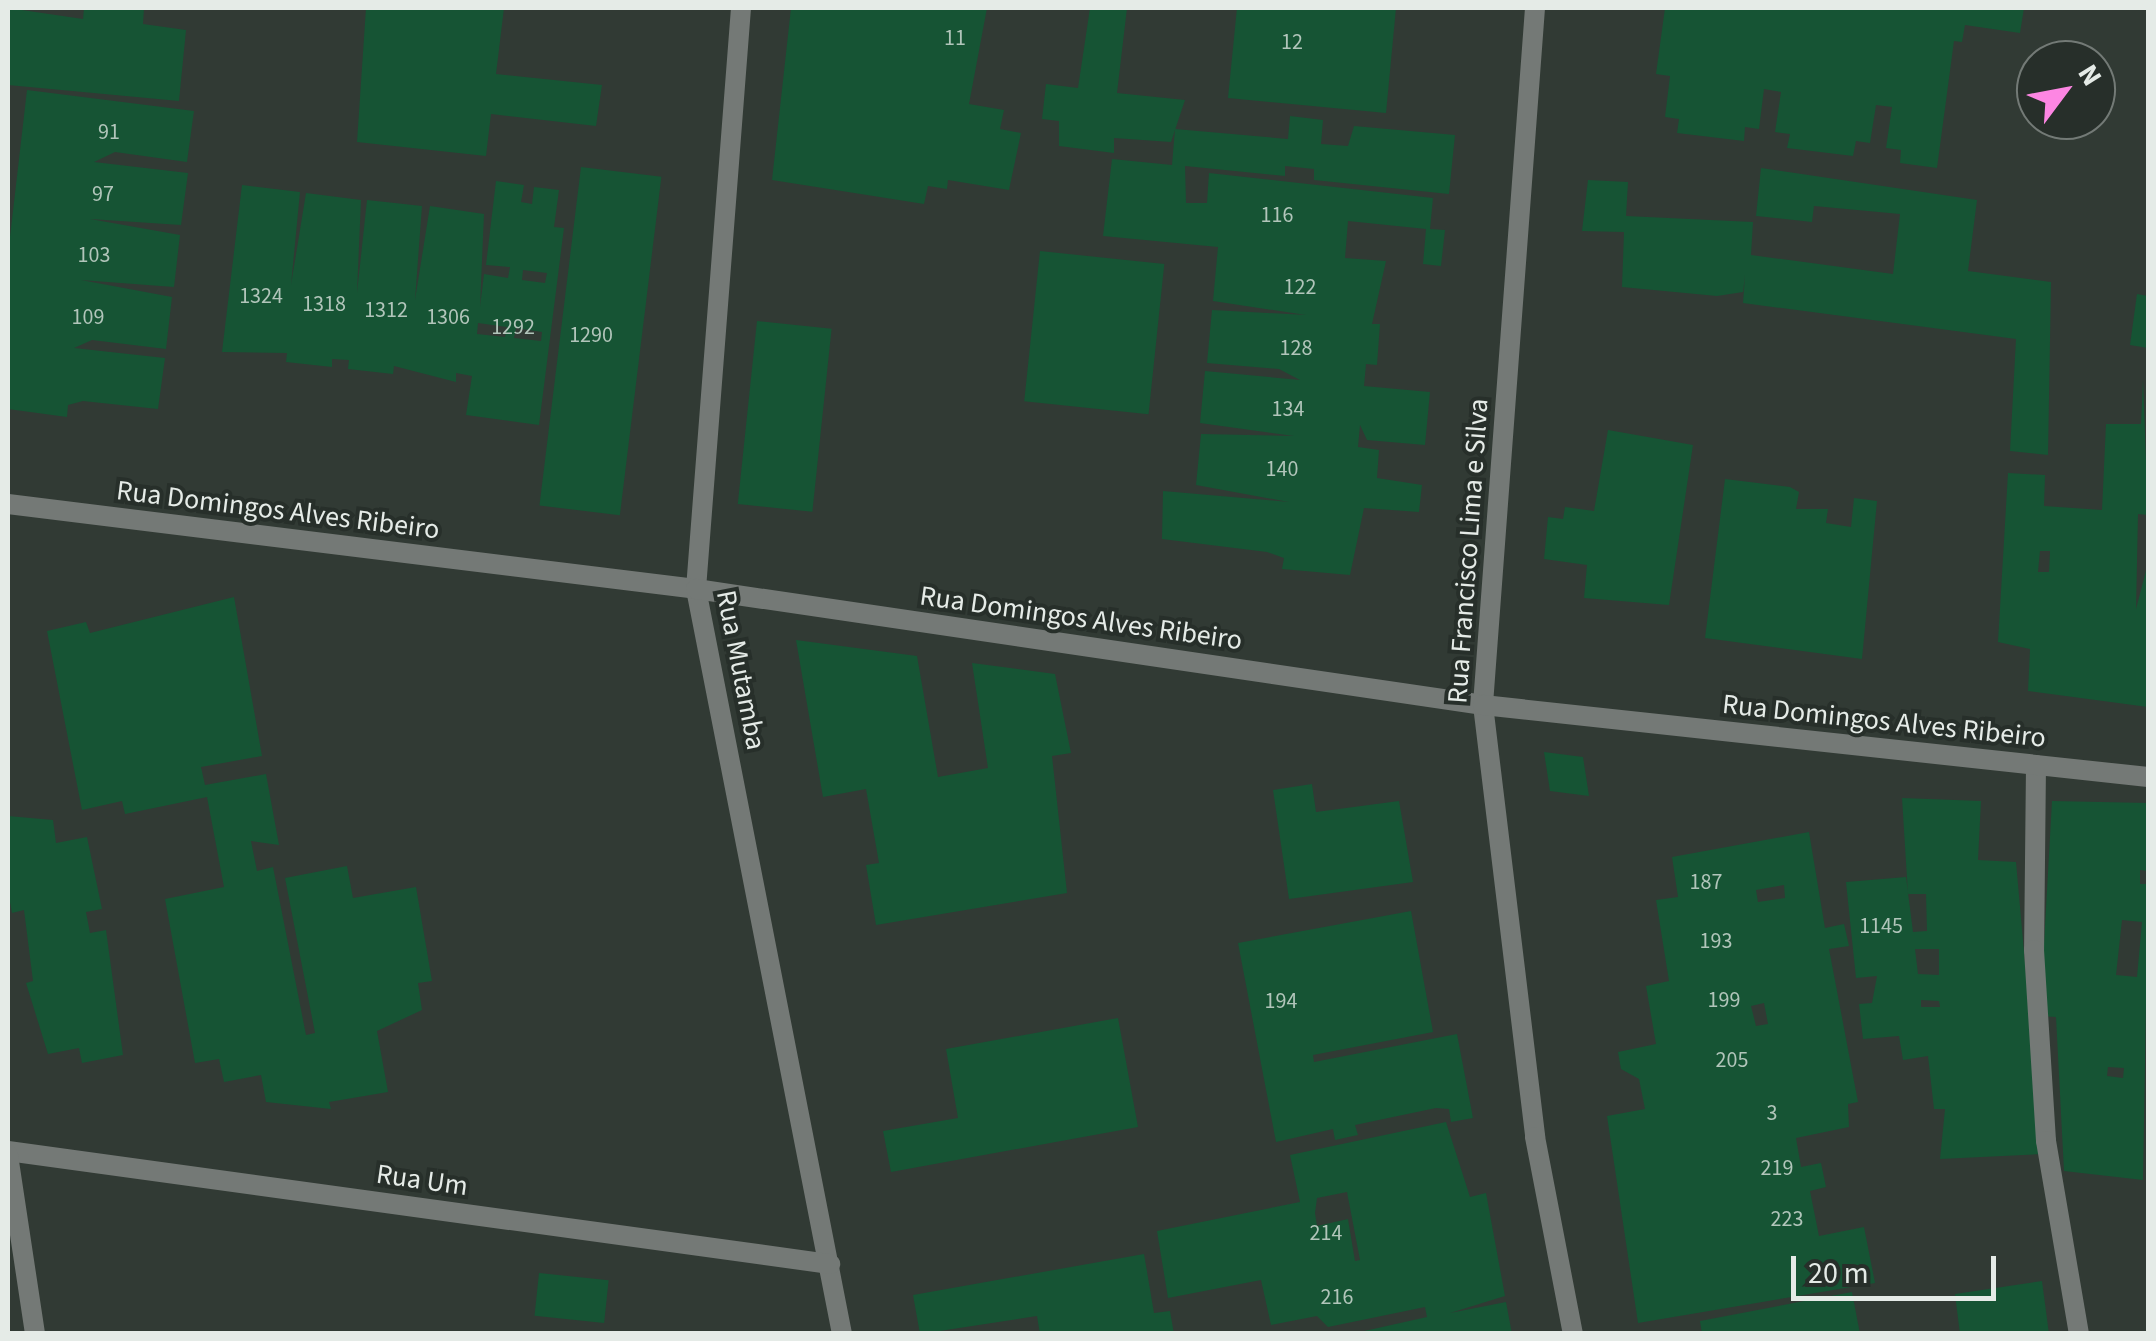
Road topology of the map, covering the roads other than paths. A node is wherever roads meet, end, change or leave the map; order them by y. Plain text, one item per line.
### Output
1 (741, 8) edge
2 (1535, 8) edge
3 (8, 504) edge
4 (696, 590) junction
5 (1483, 705) junction
6 (2036, 765) junction
7 (2148, 777) edge
8 (8, 1153) edge
9 (830, 1264) junction
10 (34, 1334) edge
11 (842, 1334) edge
12 (1573, 1334) edge
13 (2079, 1334) edge

1 - 4 street, Rua Mutamba
2 - 5 street, Rua Francisco Lima e Silva
3 - 4 street, Rua Domingos Alves Ribeiro
4 - 5 street, Rua Domingos Alves Ribeiro
4 - 9 street, Rua Mutamba
5 - 6 street, Rua Domingos Alves Ribeiro
5 - 12 street, Rua Francisco Lima e Silva
6 - 7 street, Rua Domingos Alves Ribeiro
6 - 13 street
8 - 9 street, Rua Um
8 - 10 street
9 - 11 street, Rua Mutamba

